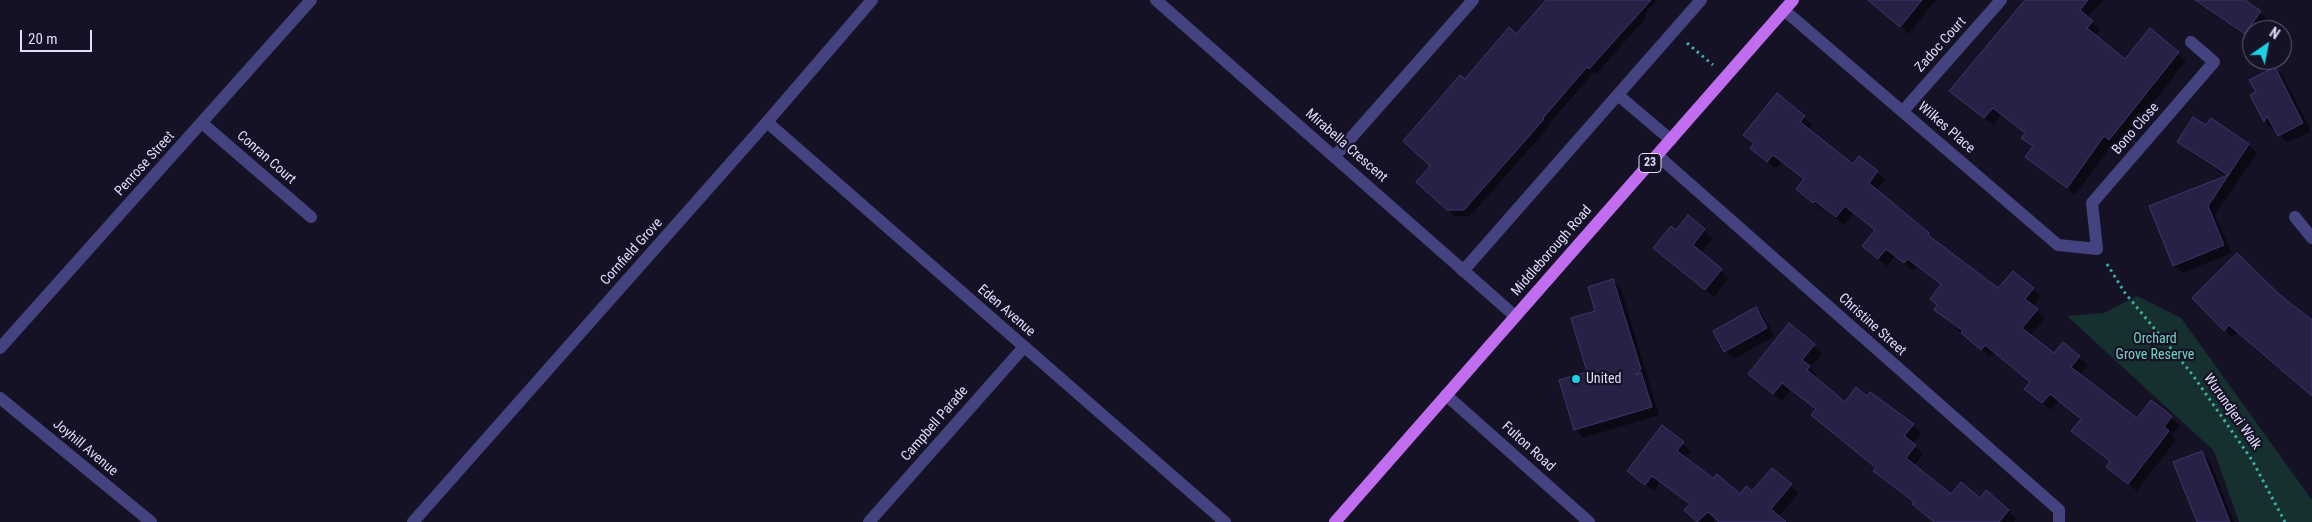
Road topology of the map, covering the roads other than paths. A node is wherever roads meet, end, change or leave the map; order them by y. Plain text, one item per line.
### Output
1 (311, 0) edge
2 (872, 0) edge
3 (1156, 0) edge
4 (1472, 0) edge
5 (1701, 0) edge
6 (2001, 0) edge
7 (1789, 5) edge
8 (2191, 42) dead end
9 (1618, 95) junction
10 (1903, 111) junction
11 (767, 122) junction
12 (202, 123) junction
13 (1671, 140) junction
14 (1658, 155) junction
15 (1335, 156) junction
16 (311, 217) dead end
17 (2295, 217) dead end
18 (2312, 238) edge
19 (2097, 250) joint
20 (1464, 271) junction
21 (1515, 316) junction
22 (1024, 347) junction
23 (0, 348) edge
24 (1446, 395) junction
25 (0, 398) edge
26 (150, 522) edge
27 (414, 522) edge
28 (869, 522) edge
29 (1225, 522) edge
30 (1335, 522) edge
31 (1589, 522) edge
32 (2059, 522) edge

1 - 12 street, Penrose Street
2 - 11 street, Cornfield Grove
3 - 15 street, Mirabella Crescent
4 - 15 street
5 - 9 street
6 - 10 street, Zadoc Court
7 - 10 street, Wilkes Place
7 - 13 main road, Middleborough Road / 23
8 - 19 street, Bono Close
9 - 13 street
9 - 20 street
10 - 19 street, Wilkes Place
11 - 22 street, Eden Avenue
11 - 27 street, Cornfield Grove
12 - 16 street, Conran Court
12 - 23 street, Penrose Street
13 - 14 main road, Middleborough Road / 23
14 - 21 main road, Middleborough Road / 23
14 - 32 street, Christine Street
15 - 20 street, Mirabella Crescent
17 - 18 street
20 - 21 street, Mirabella Crescent
21 - 24 main road, Middleborough Road / 23
22 - 28 street, Campbell Parade
22 - 29 street, Eden Avenue
24 - 30 main road, Middleborough Road / 23
24 - 31 street, Fulton Road
25 - 26 street, Joyhill Avenue

